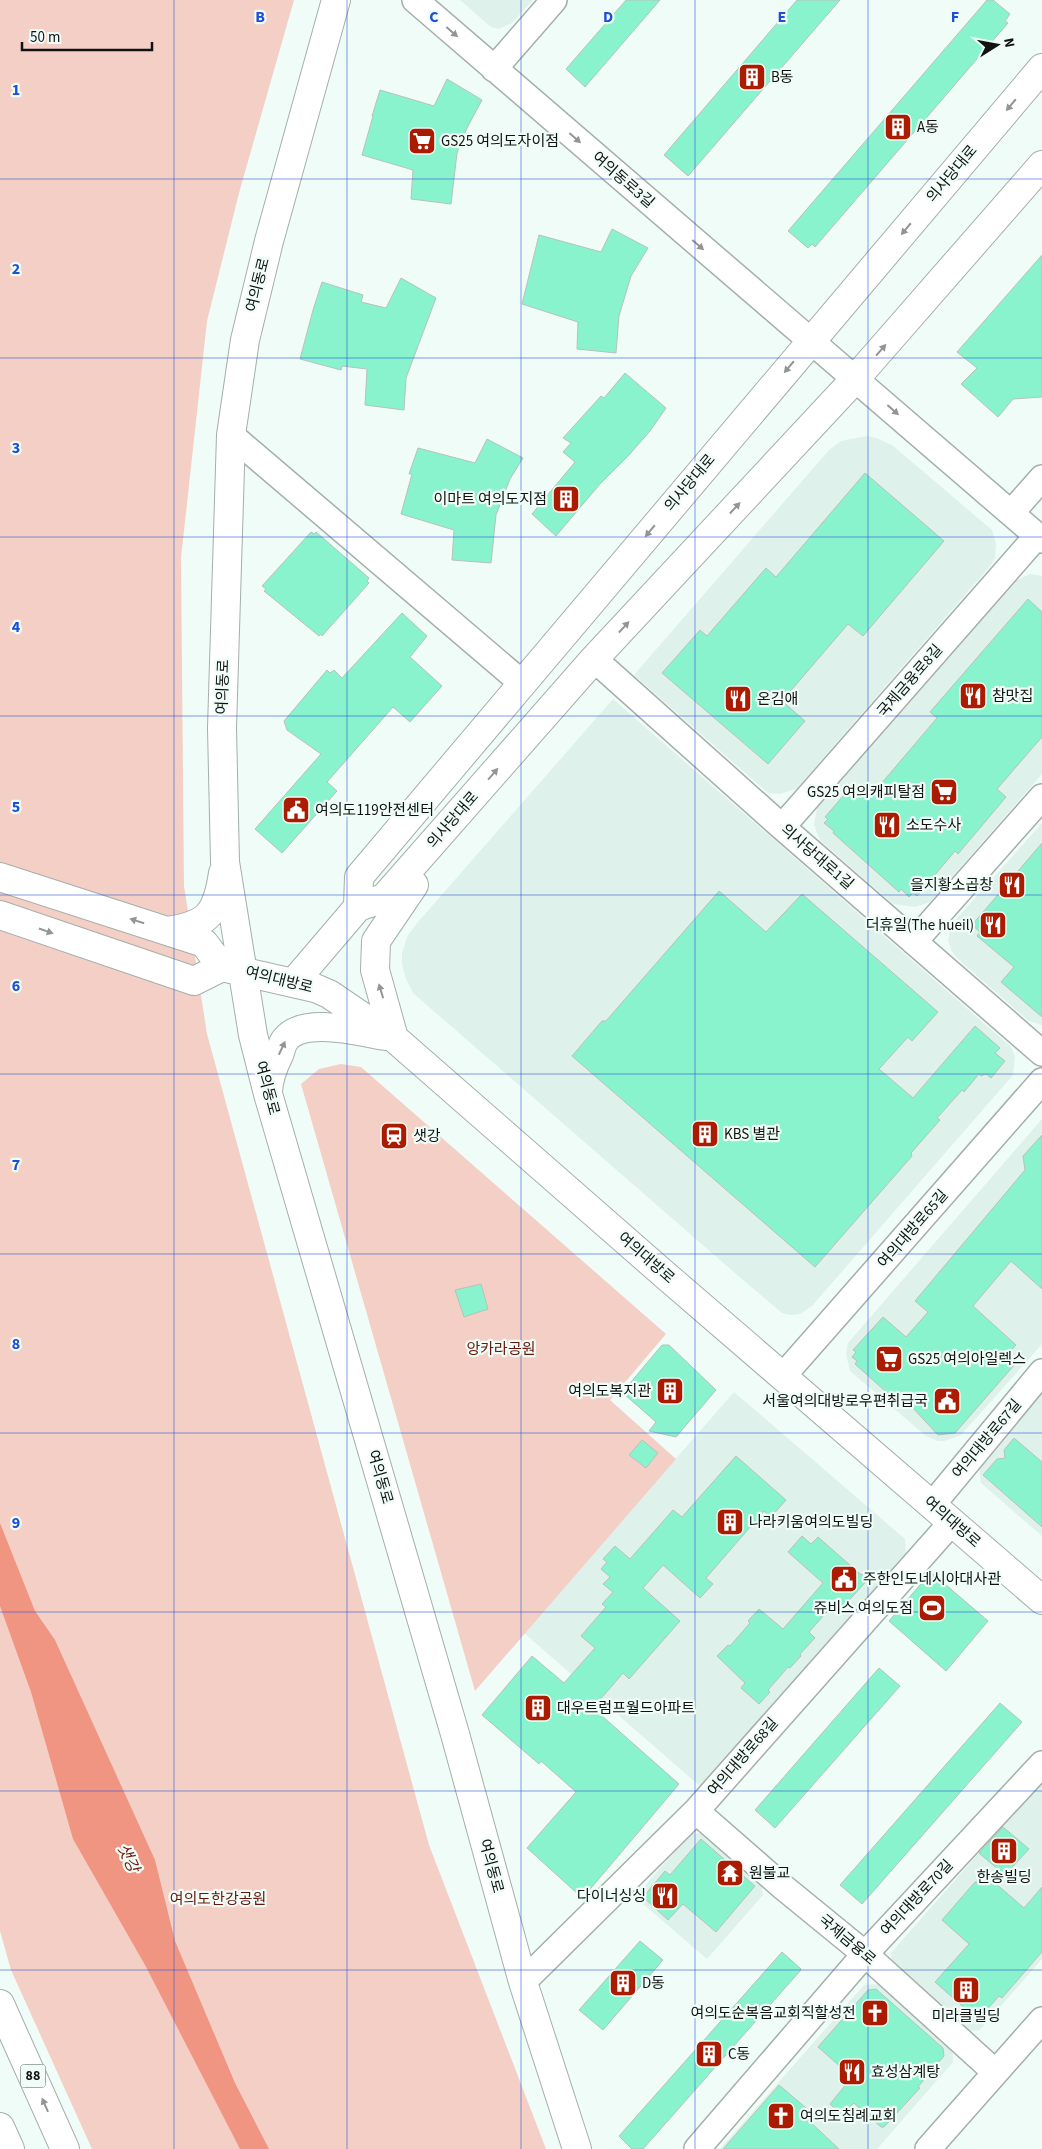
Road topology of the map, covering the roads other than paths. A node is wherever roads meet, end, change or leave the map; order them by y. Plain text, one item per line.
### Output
1 (336, 0) edge
2 (416, 0) edge
3 (554, 0) edge
4 (1042, 68) edge
5 (494, 69) junction
6 (1042, 165) edge
7 (810, 342) junction
8 (832, 360) joint
9 (856, 378) junction
10 (231, 435) junction
11 (1042, 478) edge
12 (1011, 513) junction
13 (1040, 538) edge
14 (594, 659) junction
15 (522, 683) junction
16 (1042, 797) edge
17 (782, 827) junction
18 (225, 862) junction
19 (415, 864) junction
20 (0, 877) edge
21 (358, 907) junction
22 (0, 915) edge
23 (179, 932) junction
24 (914, 942) junction
25 (233, 968) junction
26 (294, 982) junction
27 (394, 1038) junction
28 (1042, 1053) edge
29 (1042, 1081) edge
30 (268, 1094) junction
31 (1042, 1372) edge
32 (783, 1376) junction
33 (942, 1513) junction
34 (1042, 1600) edge
35 (1042, 1764) edge
36 (696, 1811) junction
37 (865, 1954) junction
38 (523, 1982) junction
39 (0, 2004) edge
40 (1042, 2020) edge
41 (995, 2072) junction
42 (0, 2127) edge
43 (10, 2149) edge
44 (65, 2149) edge
45 (577, 2149) edge
46 (697, 2149) edge
47 (928, 2149) edge

1 - 10 main road, 여의동로
2 -> 5 street, 여의동로3길
3 - 5 street
4 -> 7 main road, 의사당대로
5 -> 7 street, 여의동로3길
9 -> 6 main road, 의사당대로
7 - 8 street, 여의동로3길
7 -> 15 main road, 의사당대로
8 - 9 street, 국제금융로8길
9 -> 12 street, 국제금융로8길
14 -> 9 main road, 의사당대로
10 - 15 street
10 - 18 main road, 여의동로
11 - 12 street
12 - 13 street, 국제금융로8길
13 - 17 street, 국제금융로8길
14 - 17 street, 의사당대로1길
19 -> 14 main road, 의사당대로
15 - 21 main road, 의사당대로
16 - 24 street
17 - 24 street, 의사당대로1길
18 - 23 main road
18 - 25 main road, 여의동로
19 - 21 main road, 의사당대로
27 -> 19 main road
23 -> 20 main road
21 - 26 main road
22 -> 25 main road
23 - 25 main road
24 - 28 street, 의사당대로1길
25 - 26 main road, 여의대방로
25 - 30 main road, 여의동로
26 - 27 main road, 여의대방로
30 -> 27 main road
27 - 32 main road, 여의대방로
29 - 32 street, 여의대방로65길
30 - 38 main road, 여의동로
31 - 33 street, 여의대방로67길
32 - 33 main road, 여의대방로
33 - 34 main road, 여의대방로
33 - 36 street, 여의대방로68길
35 - 37 street, 여의대방로70길
36 - 37 street, 국제금융로
36 - 38 street, 여의대방로68길
37 - 41 street, 국제금융로
37 - 46 street, 여의대방로70길
38 - 45 main road, 여의동로
44 -> 39 main road, 88
40 - 41 street
41 - 47 street
42 - 43 main road

